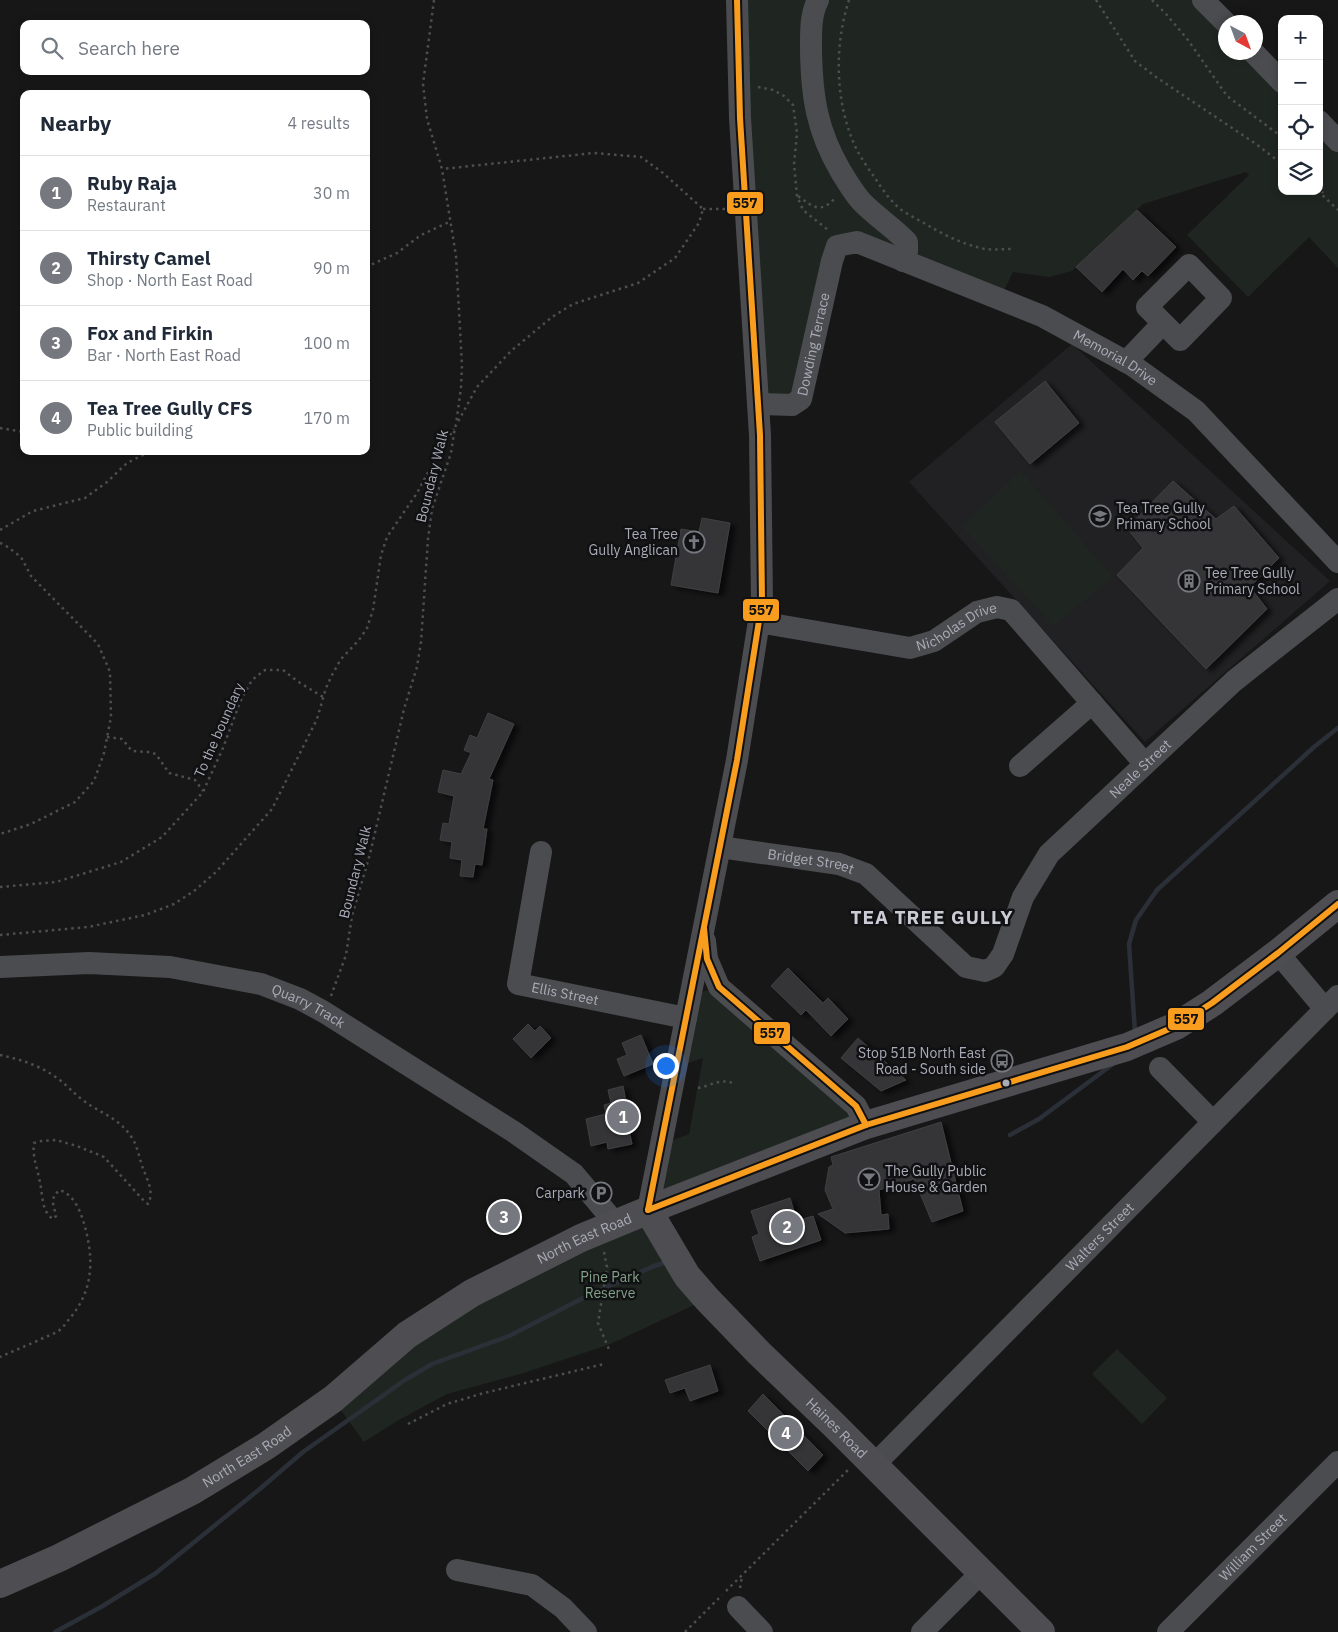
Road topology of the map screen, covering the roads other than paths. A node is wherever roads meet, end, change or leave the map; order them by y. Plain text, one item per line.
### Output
1 (737, 0) edge
2 (818, 0) edge
3 (1203, 0) edge
4 (1218, 15) edge
5 (1261, 60) edge
6 (1278, 78) edge
7 (1323, 125) edge
8 (1338, 141) edge
9 (833, 238) joint
10 (903, 261) junction
11 (1163, 323) dead end
12 (1126, 362) junction
13 (758, 404) junction
14 (1338, 562) edge
15 (1338, 599) edge
16 (759, 622) junction
17 (1092, 703) junction
18 (1145, 764) junction
19 (1020, 766) dead end
20 (720, 847) junction
21 (541, 852) dead end
22 (1338, 904) edge
23 (704, 928) junction
24 (1278, 953) junction
25 (0, 967) edge
26 (985, 971) joint
27 (719, 987) junction
28 (691, 995) junction
29 (1332, 1002) edge
30 (686, 1018) junction
31 (1160, 1068) dead end
32 (1213, 1122) junction
33 (866, 1125) junction
34 (648, 1210) junction
35 (608, 1227) junction
36 (869, 1460) junction
37 (1338, 1462) edge
38 (457, 1570) dead end
39 (982, 1572) junction
40 (0, 1584) edge
41 (738, 1607) dead end
42 (586, 1632) edge
43 (762, 1632) edge
44 (922, 1632) edge
45 (1041, 1632) edge
46 (1168, 1632) edge

1 - 13 street
2 - 10 street
3 - 4 street
5 - 6 street
7 - 8 street
9 - 10 street, Memorial Drive
9 - 13 street, Dowding Terrace
10 - 12 street, Memorial Drive
11 - 12 street
12 - 14 street, Memorial Drive
13 - 16 street
15 - 18 street, Neale Street
16 - 17 street, Nicholas Drive
16 - 20 street
17 - 18 street, Nicholas Drive
17 - 19 street
18 - 26 street, Neale Street
20 - 23 street
20 - 26 street, Bridget Street
21 - 30 street, Ellis Street
22 - 24 main road, North East Road
23 - 27 street
23 - 28 street
24 - 29 street, Walters Street
24 - 33 main road, North East Road
25 - 35 street, Quarry Track
27 - 28 street
27 - 33 street
28 - 30 street
29 - 32 street, Walters Street
30 - 34 street
31 - 32 street
32 - 36 street, Walters Street
33 - 34 main road, North East Road
34 - 35 main road, North East Road
34 - 36 main road, Haines Road
35 - 40 main road, North East Road
36 - 39 main road, Haines Road
37 - 46 street, William Street
38 - 42 street
39 - 44 street
39 - 45 main road, Haines Road
41 - 43 street

